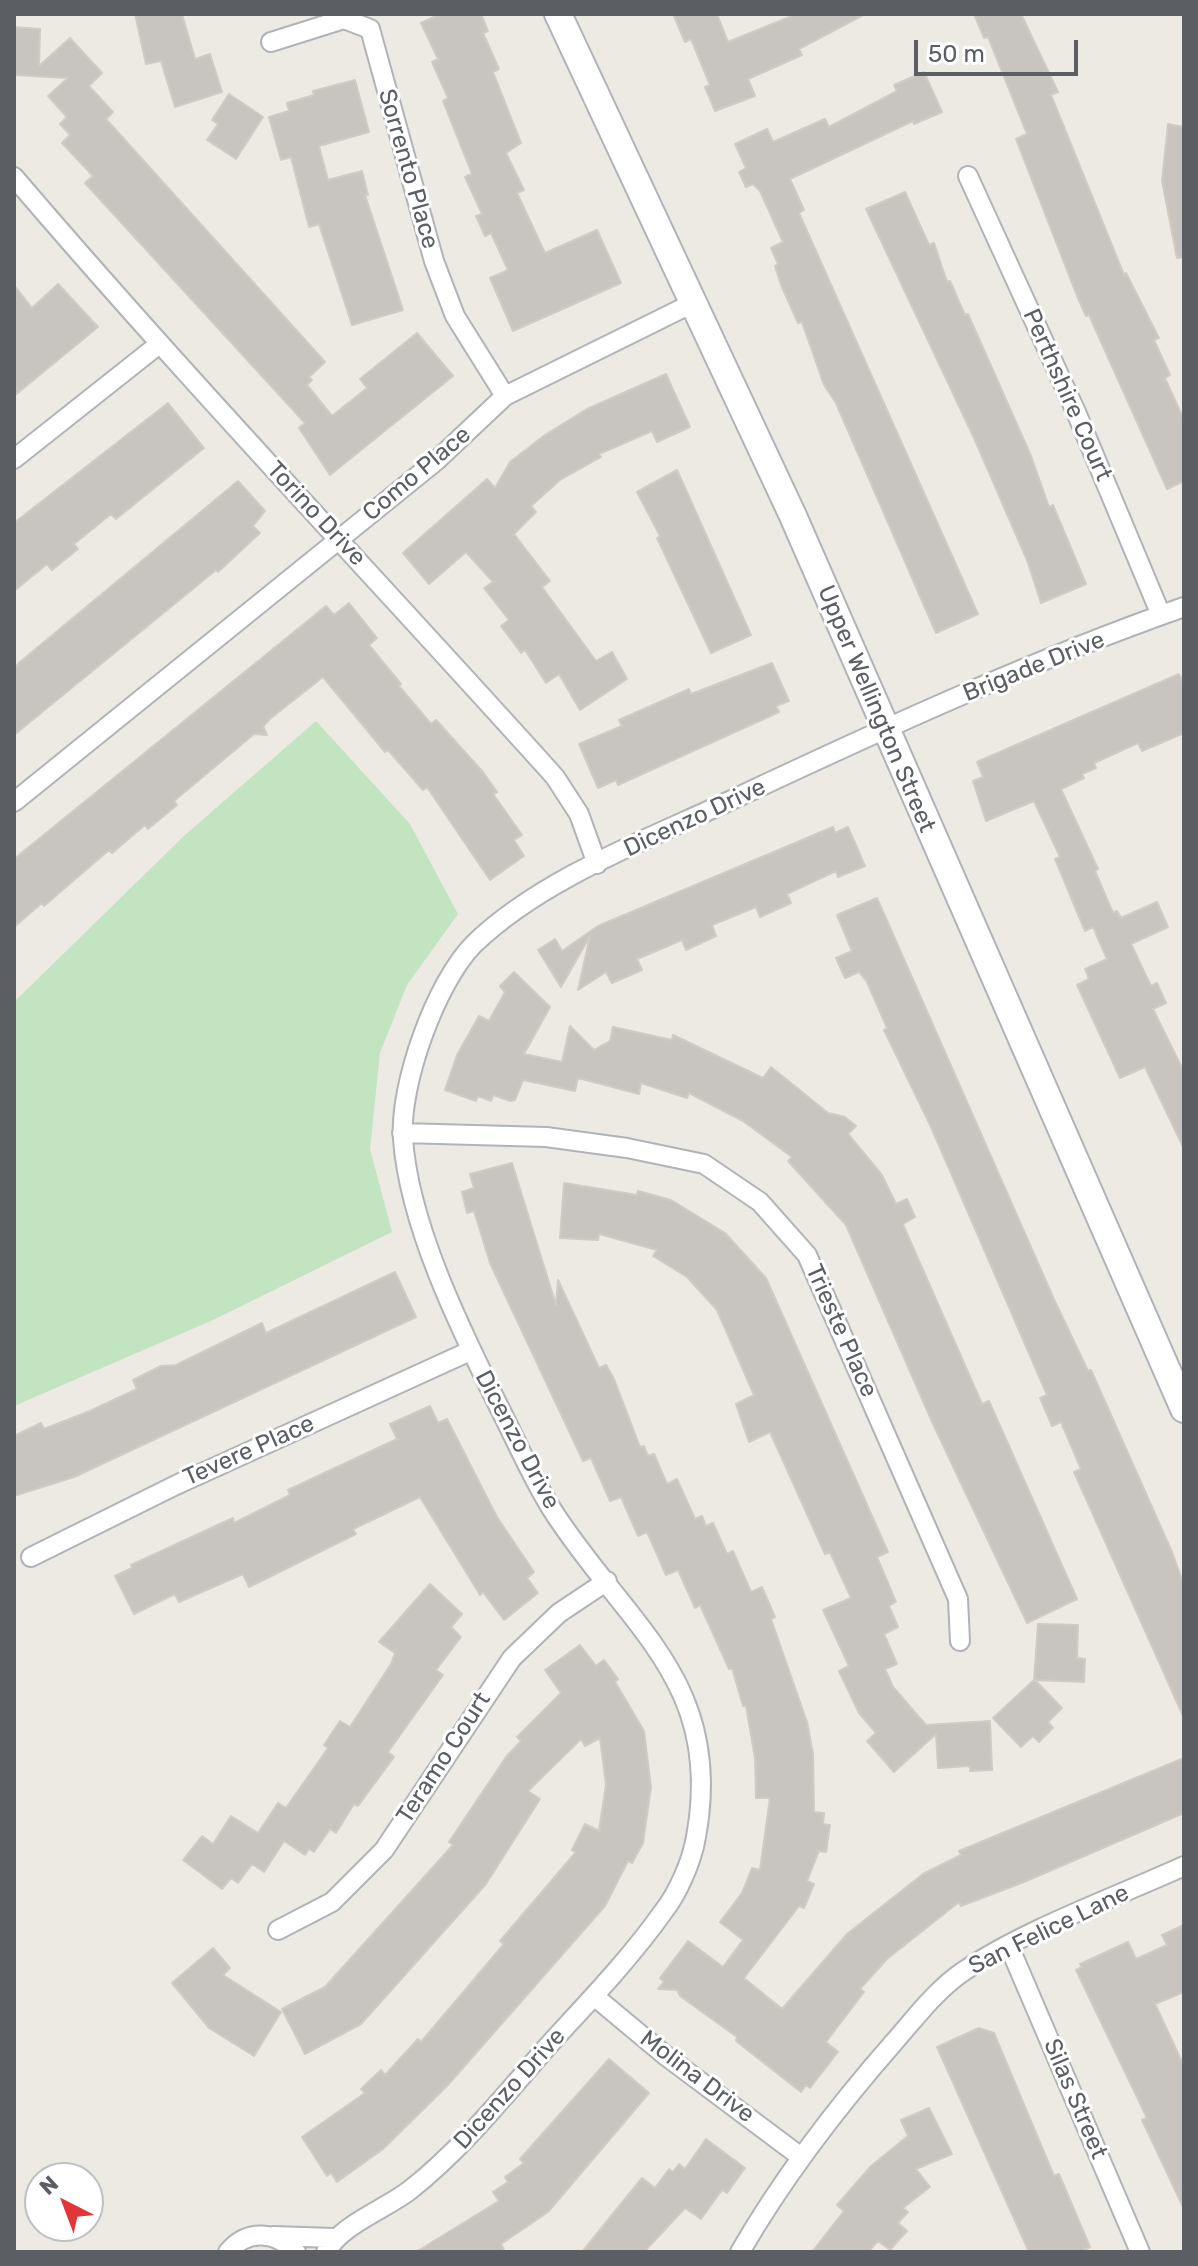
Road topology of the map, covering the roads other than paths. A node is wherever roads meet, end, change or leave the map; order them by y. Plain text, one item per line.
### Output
1 (558, 14) edge
2 (271, 42) dead end
3 (968, 176) dead end
4 (14, 177) edge
5 (693, 303) junction
6 (158, 345) junction
7 (505, 396) junction
8 (14, 459) edge
9 (340, 538) junction
10 (1184, 607) edge
11 (1161, 615) junction
12 (884, 728) junction
13 (14, 802) edge
14 (597, 864) junction
15 (402, 1133) junction
16 (470, 1351) junction
17 (1184, 1409) edge
18 (31, 1557) dead end
19 (607, 1581) junction
20 (960, 1641) dead end
21 (1184, 1866) edge
22 (278, 1930) dead end
23 (1009, 1946) junction
24 (594, 1996) junction
25 (801, 2157) junction
26 (272, 2236) junction
27 (330, 2245) edge
28 (228, 2252) edge
29 (296, 2252) edge
30 (740, 2252) edge
31 (1140, 2252) edge

1 - 5 main road, Upper Wellington Street
2 - 7 street, Sorrento Place
3 - 11 street, Perthshire Court
4 - 6 street, Torino Drive
5 - 7 street, Como Place
5 - 12 main road, Upper Wellington Street
6 - 8 street
6 - 9 street, Torino Drive
7 - 9 street, Como Place
9 - 13 street, Como Place
9 - 14 street, Torino Drive
10 - 11 street, Brigade Drive
11 - 12 street, Brigade Drive
12 - 14 street, Dicenzo Drive
12 - 17 main road, Upper Wellington Street
14 - 15 street, Dicenzo Drive
15 - 16 street, Dicenzo Drive
15 - 20 street, Trieste Place
16 - 18 street, Tevere Place
16 - 19 street, Dicenzo Drive
19 - 22 street, Teramo Court
19 - 24 street, Dicenzo Drive
21 - 23 street, San Felice Lane
23 - 25 street, San Felice Lane
23 - 31 street, Silas Street
24 - 25 street, Molina Drive
24 - 27 street, Dicenzo Drive
25 - 30 street, San Felice Lane
26 - 27 street, Dicenzo Drive
26 - 28 street, Dicenzo Drive
26 - 29 street

